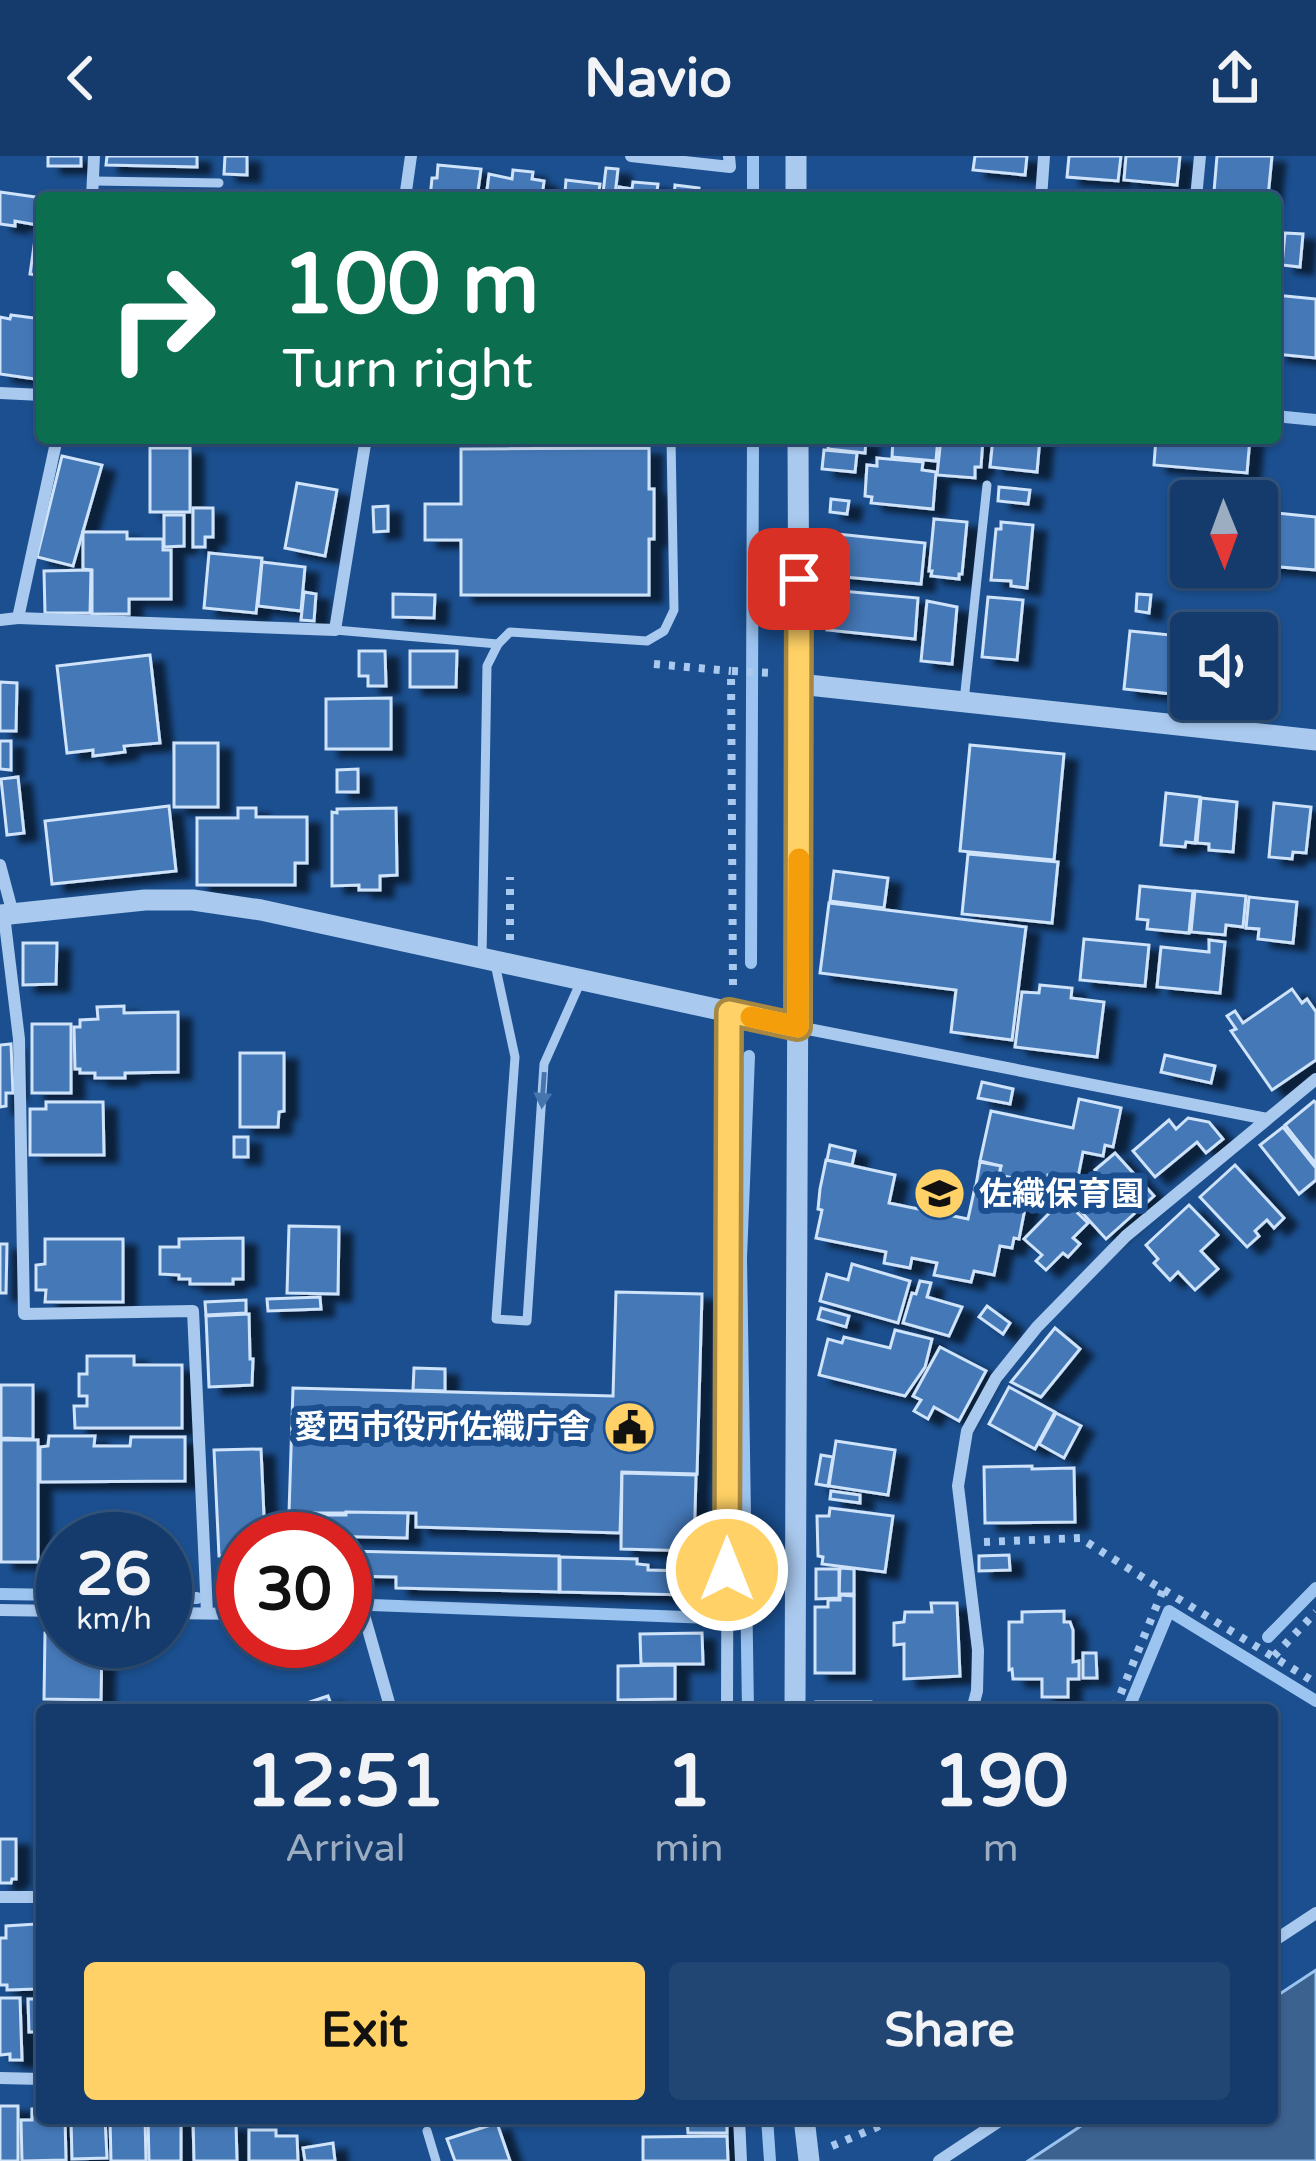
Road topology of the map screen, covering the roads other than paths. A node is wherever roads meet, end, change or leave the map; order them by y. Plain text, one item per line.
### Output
1 (94, 156) edge
2 (411, 156) edge
3 (631, 156) edge
4 (730, 156) edge
5 (796, 156) edge
6 (1045, 156) edge
7 (1200, 156) edge
8 (94, 181) junction
9 (219, 183) dead end
10 (93, 192) edge
11 (406, 192) edge
12 (796, 192) edge
13 (1042, 192) edge
14 (1197, 192) edge
15 (0, 393) edge
16 (36, 395) edge
17 (56, 444) edge
18 (365, 444) edge
19 (671, 444) edge
20 (798, 444) edge
21 (987, 485) dead end
22 (18, 618) junction
23 (0, 620) edge
24 (335, 630) junction
25 (498, 644) junction
26 (791, 679) junction
27 (964, 702) junction
28 (1316, 740) edge
29 (0, 865) edge
30 (6, 915) edge
31 (496, 962) junction
32 (581, 981) junction
33 (731, 1013) junction
34 (798, 1027) junction
35 (1316, 1079) edge
36 (1267, 1119) junction
37 (0, 1610) edge
38 (36, 1611) edge
39 (192, 1613) edge
40 (207, 1613) junction
41 (216, 1613) edge
42 (372, 1644) edge
43 (389, 1704) edge
44 (727, 1704) edge
45 (795, 1704) edge
46 (973, 1704) edge
47 (0, 1897) edge
48 (36, 1898) edge
49 (1316, 1913) edge
50 (1278, 1938) edge
51 (0, 2078) edge
52 (36, 2078) edge
53 (739, 2124) edge
54 (805, 2124) edge
55 (995, 2124) edge
56 (427, 2131) dead end
57 (808, 2156) edge
58 (436, 2161) edge
59 (741, 2161) edge
60 (939, 2161) edge

1 - 8 street
2 - 11 street
3 - 4 street
5 - 12 street
6 - 13 street
7 - 14 street
8 - 9 lane
8 - 10 street
15 - 16 street
17 - 22 street
18 - 24 street
19 - 25 lane
20 - 26 street
21 - 27 lane
22 - 23 street
22 - 24 street
24 - 25 lane
25 - 31 lane
26 - 27 street
26 - 34 street
27 - 28 street
29 - 30 street
30 - 31 street
30 - 40 street
31 - 32 street
32 -> 31 lane
32 - 33 street
33 - 34 street
33 - 44 street
34 - 36 street
34 - 45 street
35 - 36 street
36 - 46 street
37 - 38 street
39 - 40 street
40 - 41 street
42 - 43 street
47 - 48 street
49 - 50 street
51 - 52 street
53 - 59 street
54 - 57 street
55 - 60 street
56 - 58 lane

